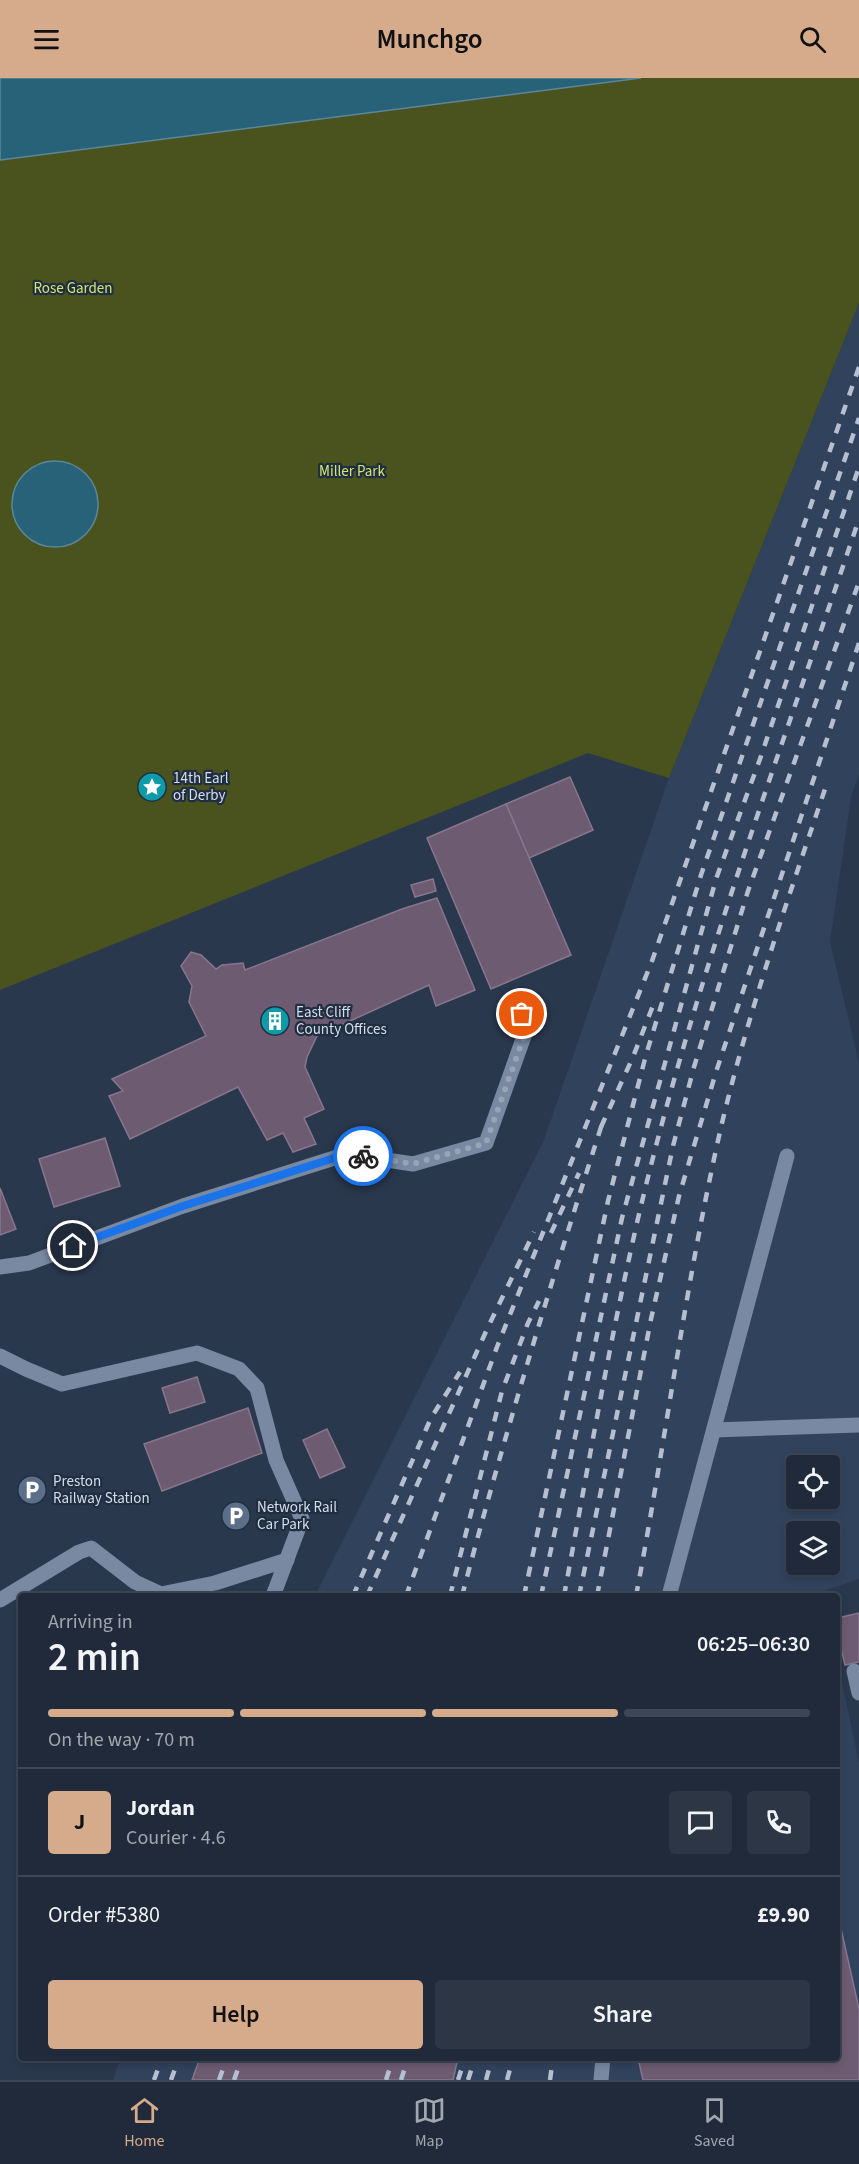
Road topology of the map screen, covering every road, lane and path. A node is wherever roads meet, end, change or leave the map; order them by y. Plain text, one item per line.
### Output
1 (516, 1004) dead end
2 (787, 1156) dead end
3 (0, 1267) edge
4 (0, 1356) edge
5 (859, 1425) edge
6 (714, 1430) junction
7 (286, 1560) junction
8 (159, 1593) edge
9 (166, 1593) edge
10 (274, 1593) edge
11 (670, 1593) edge
12 (0, 1600) edge
13 (854, 1671) dead end
14 (859, 1694) edge
15 (603, 2061) edge
16 (601, 2080) edge

1 - 3 street
2 - 6 street
4 - 7 street
5 - 6 street
6 - 11 street
7 - 9 street
7 - 10 street
8 - 12 street
13 - 14 street
15 - 16 street

